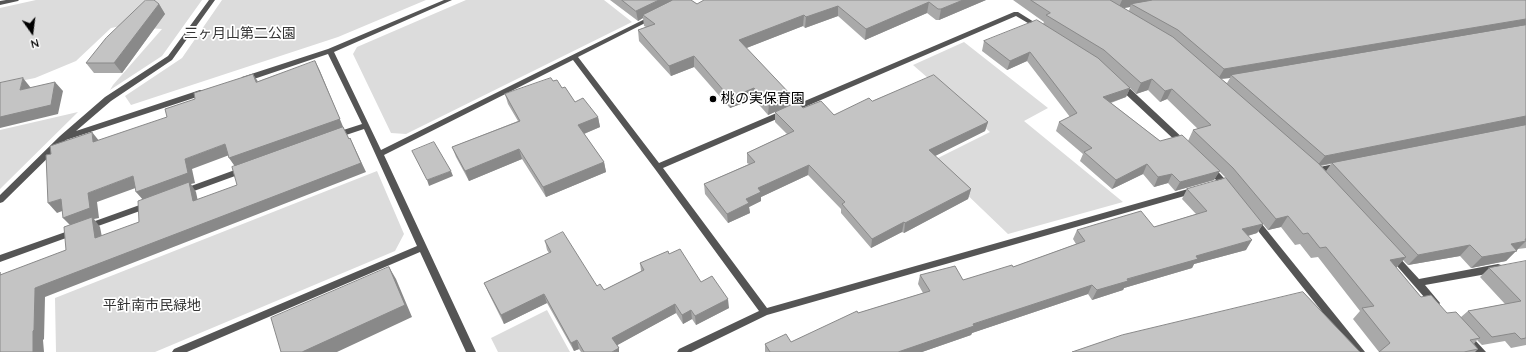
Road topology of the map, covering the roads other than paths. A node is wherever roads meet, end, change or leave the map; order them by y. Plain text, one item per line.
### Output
1 (16, 0) edge
2 (212, 0) edge
3 (449, 0) edge
4 (0, 3) edge
5 (659, 14) edge
6 (1050, 34) edge
7 (330, 51) junction
8 (574, 57) junction
9 (1114, 79) edge
10 (239, 81) edge
11 (209, 91) edge
12 (366, 125) junction
13 (64, 138) junction
14 (329, 138) edge
15 (1188, 148) edge
16 (380, 154) junction
17 (1205, 164) edge
18 (1346, 164) edge
19 (254, 166) edge
20 (658, 167) junction
21 (1315, 171) edge
22 (1215, 184) junction
23 (172, 196) edge
24 (1235, 197) edge
25 (0, 200) edge
26 (157, 201) edge
27 (1250, 215) edge
28 (423, 247) junction
29 (1385, 247) edge
30 (0, 259) edge
31 (1510, 266) edge
32 (1417, 282) junction
33 (765, 312) junction
34 (1443, 312) edge
35 (1465, 335) edge
36 (177, 352) edge
37 (471, 352) edge
38 (682, 352) edge
39 (1360, 352) edge
40 (1481, 352) edge

1 - 4 street
2 - 13 street
3 - 7 street
5 - 8 street
6 - 20 street
7 - 10 street
7 - 12 street
8 - 16 street
8 - 20 street
9 - 15 street
11 - 13 street
12 - 14 street
12 - 16 street
13 - 25 street
16 - 28 street
17 - 22 street
18 - 21 street
19 - 23 street
20 - 33 street
22 - 24 street
22 - 33 street
26 - 30 street
27 - 39 street
28 - 36 street
28 - 37 street
29 - 32 street
31 - 32 street
32 - 34 street
33 - 38 street
35 - 40 street

